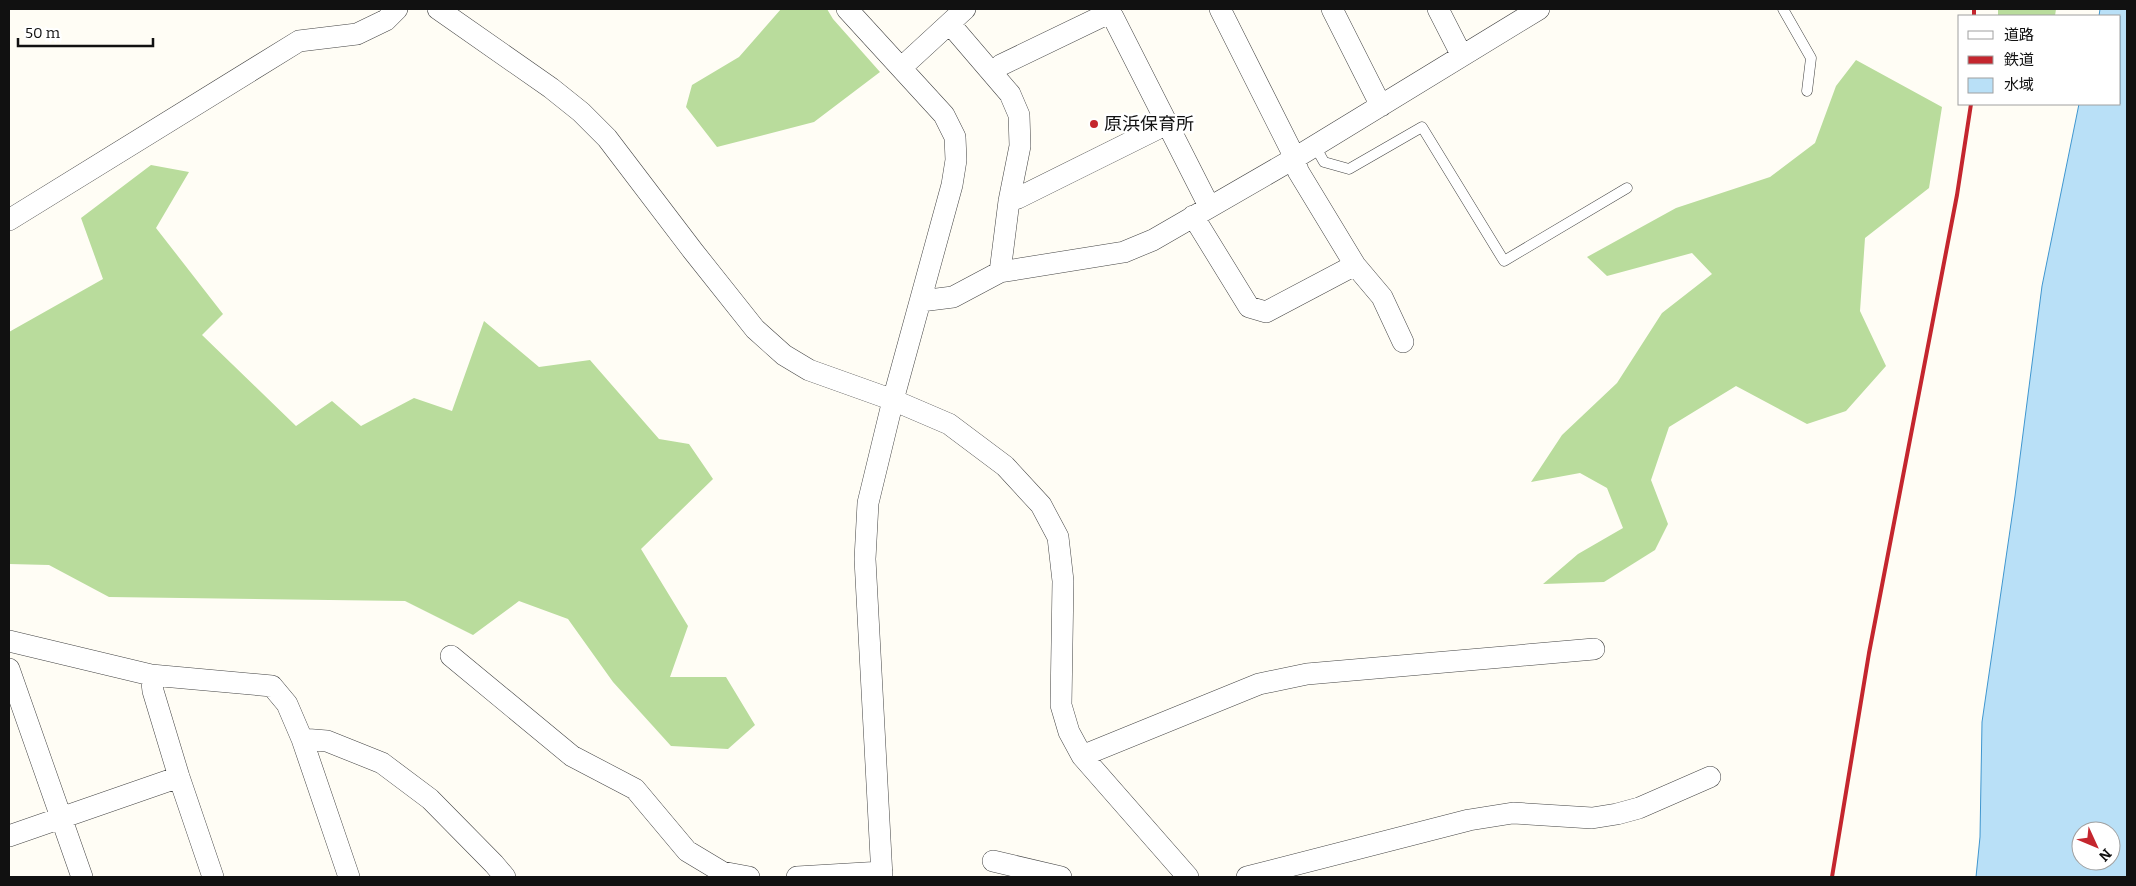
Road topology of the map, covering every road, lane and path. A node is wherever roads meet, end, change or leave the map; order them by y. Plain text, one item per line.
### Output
1 (397, 9) edge
2 (438, 9) edge
3 (847, 9) edge
4 (965, 9) edge
5 (1220, 9) edge
6 (1332, 9) edge
7 (1438, 9) edge
8 (1539, 9) edge
9 (1783, 9) edge
10 (1110, 10) edge
11 (950, 24) junction
12 (1462, 56) junction
13 (902, 67) junction
14 (993, 74) junction
15 (1807, 90) dead end
16 (1381, 106) junction
17 (1167, 124) junction
18 (1315, 146) junction
19 (1295, 158) junction
20 (1627, 188) dead end
21 (1009, 201) junction
22 (1201, 211) junction
23 (9, 220) edge
24 (1355, 265) junction
25 (1000, 272) junction
26 (921, 302) junction
27 (1402, 342) dead end
28 (893, 400) junction
29 (9, 640) edge
30 (1594, 649) dead end
31 (451, 656) dead end
32 (9, 669) edge
33 (151, 675) junction
34 (302, 739) junction
35 (1082, 756) junction
36 (179, 777) junction
37 (1710, 777) dead end
38 (61, 818) junction
39 (9, 836) edge
40 (993, 861) dead end
41 (882, 875) edge
42 (1185, 876) edge
43 (82, 877) edge
44 (213, 877) edge
45 (349, 877) edge
46 (504, 877) edge
47 (749, 877) edge
48 (797, 877) edge
49 (1061, 877) edge
50 (1246, 877) edge

1 - 23 street
2 - 28 street
3 - 13 street
4 - 11 street
5 - 19 street
6 - 16 street
7 - 12 street
8 - 12 street
9 - 15 lane
10 - 14 street
10 - 17 street
11 - 13 street
11 - 14 street
12 - 16 street
13 - 26 street
14 - 21 street
16 - 18 street
17 - 21 street
17 - 22 street
18 - 19 street
18 - 20 lane
19 - 22 street
19 - 24 street
21 - 25 street
22 - 24 street
22 - 25 street
24 - 27 street
25 - 26 street
26 - 28 street
28 - 35 street
28 - 41 street
29 - 33 street
30 - 35 street
31 - 47 street
32 - 38 street
33 - 34 street
33 - 36 street
34 - 45 street
34 - 46 street
35 - 42 street
36 - 38 street
36 - 44 street
37 - 50 street
38 - 39 street
38 - 43 street
40 - 49 street
41 - 48 street

